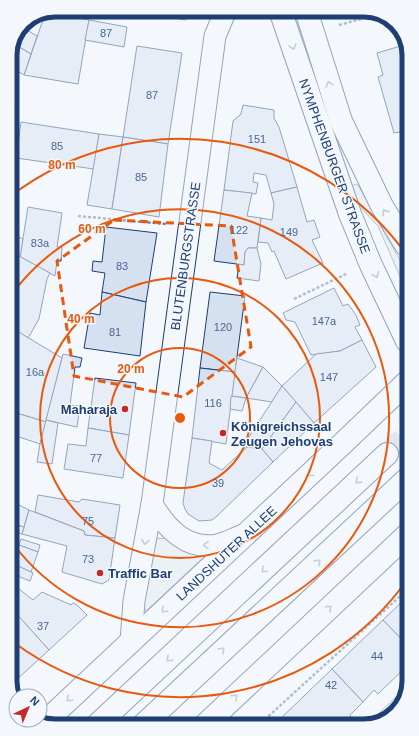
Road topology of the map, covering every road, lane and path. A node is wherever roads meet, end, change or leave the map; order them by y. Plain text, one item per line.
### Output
1 (223, 17) edge
2 (282, 17) edge
3 (308, 17) edge
4 (367, 17) edge
5 (339, 25) dead end
6 (78, 216) dead end
7 (170, 224) dead end
8 (402, 238) edge
9 (348, 273) dead end
10 (294, 299) dead end
11 (402, 330) edge
12 (402, 387) edge
13 (387, 454) tunnel mouth
14 (402, 484) edge
15 (152, 504) junction
16 (244, 536) junction
17 (402, 540) edge
18 (402, 594) edge
19 (131, 641) junction
20 (49, 718) edge
21 (103, 719) edge
22 (148, 719) edge
23 (211, 719) edge
24 (265, 719) edge

1 - 15 street, BLUTENBURGSTRASSE
2 -> 11 main road, NYMPHENBURGER STRASSE
8 -> 3 main road, NYMPHENBURGER STRASSE
4 - 5 path
6 - 7 path
9 - 10 path
12 -> 16 main road, LANDSHUTER ALLEE
13 -> 21 main road
22 -> 14 main road
16 -> 15 street
15 -> 19 street, BLUTENBURGSTRASSE
16 -> 19 main road, LANDSHUTER ALLEE
23 -> 17 main road
18 - 24 path
19 -> 20 main road, LANDSHUTER ALLEE

